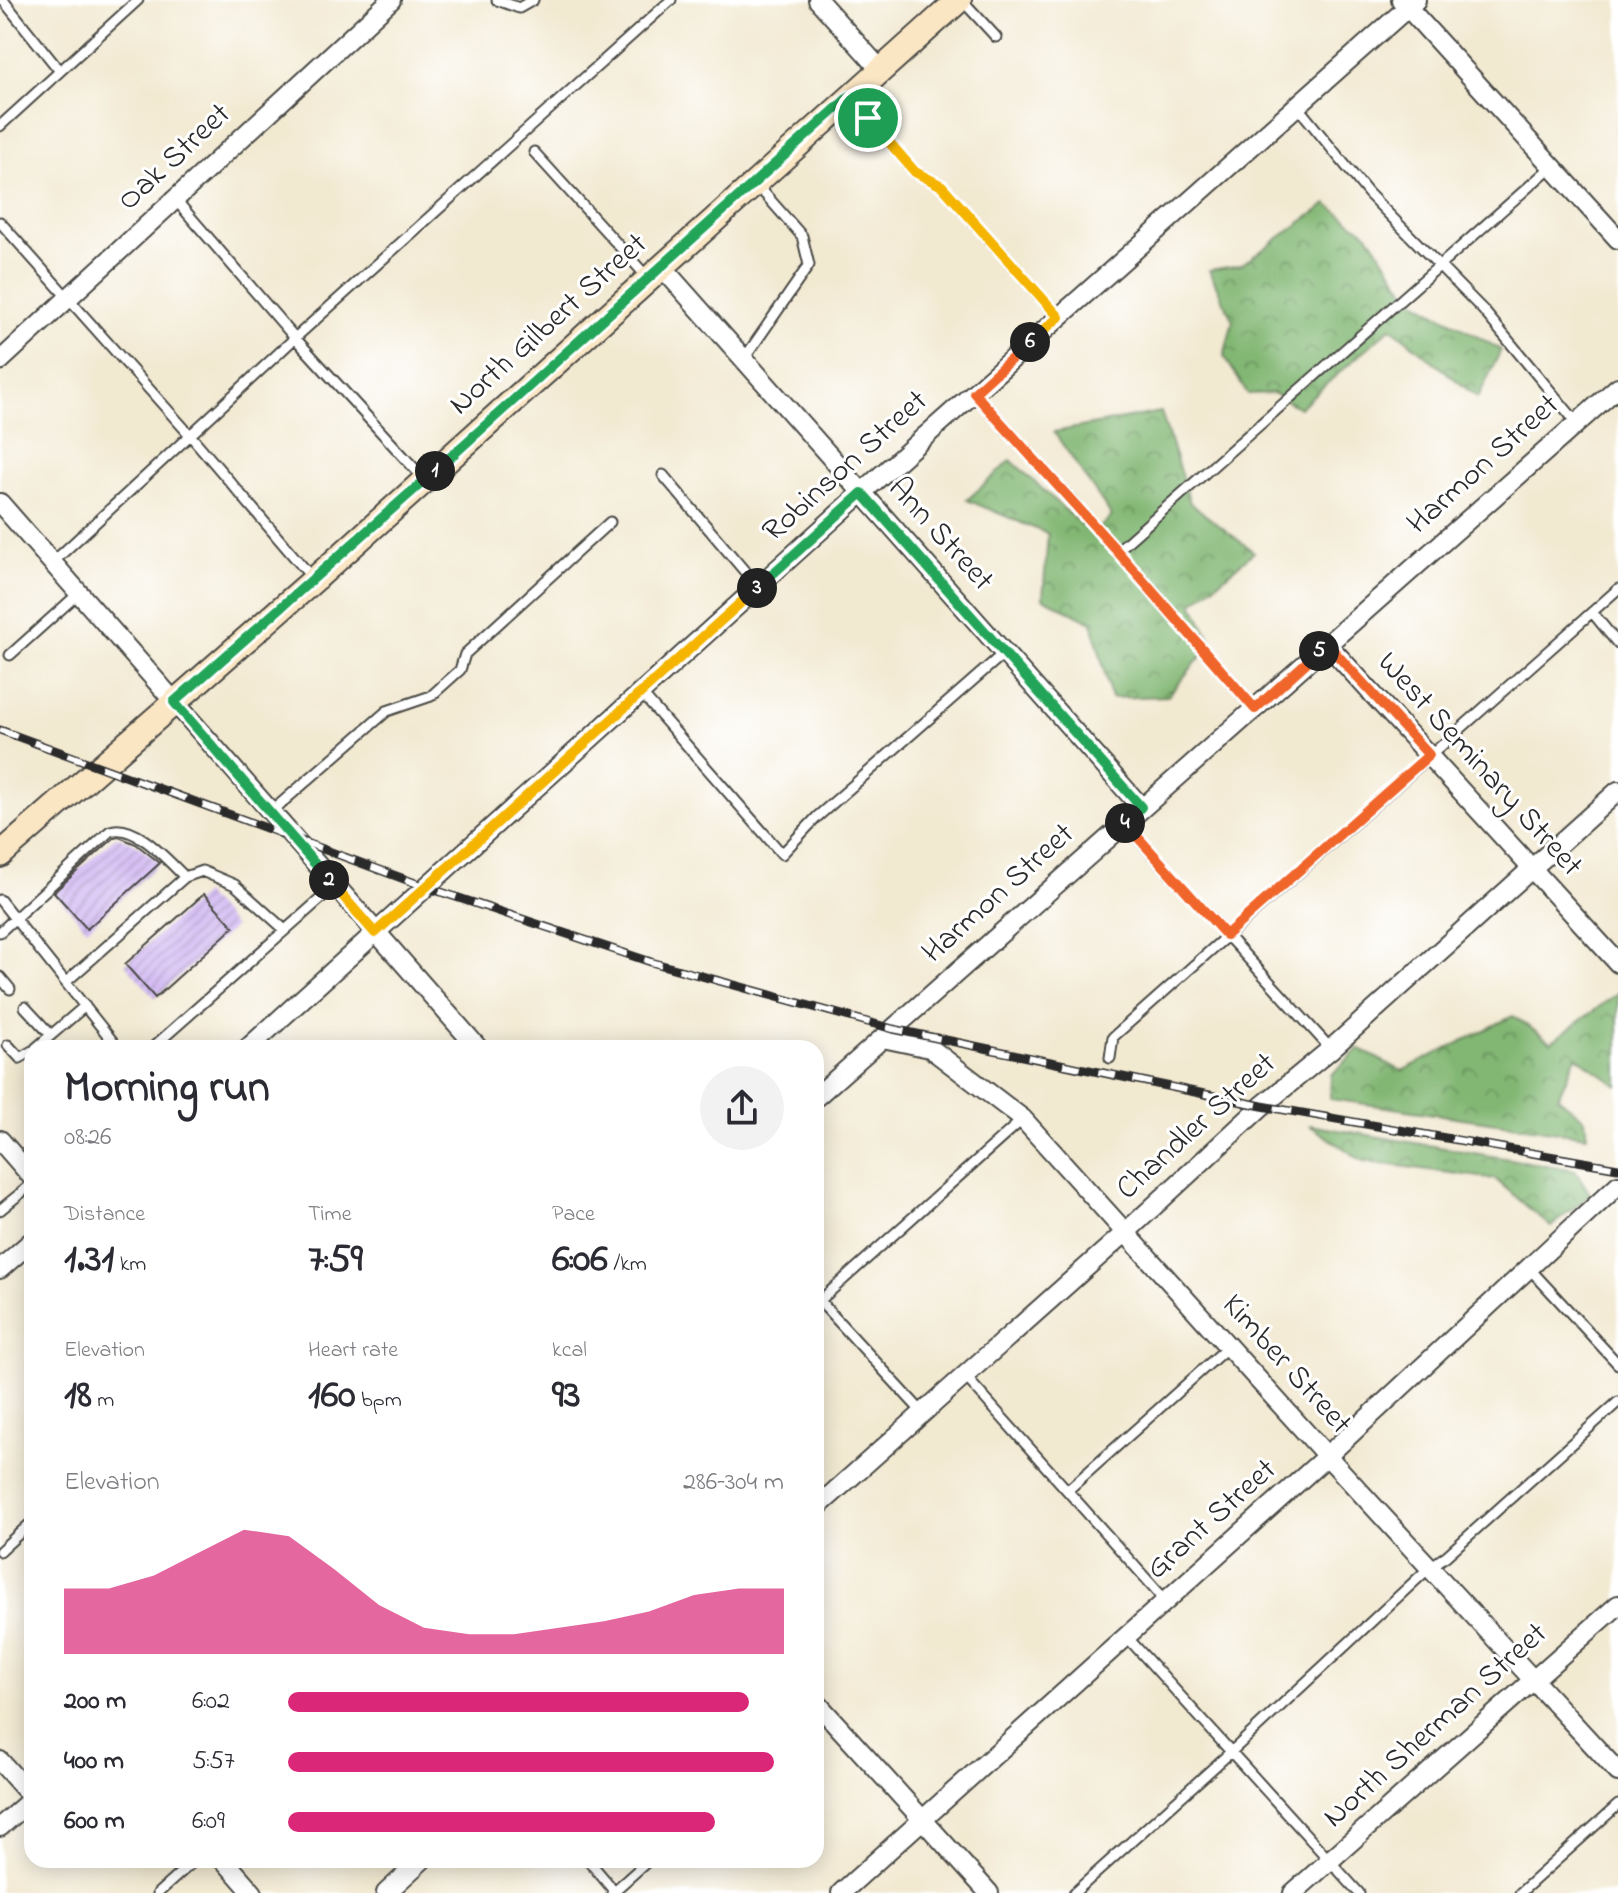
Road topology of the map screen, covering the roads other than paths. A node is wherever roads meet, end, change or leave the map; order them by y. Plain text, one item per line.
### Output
1 (3, 0) edge
2 (138, 0) edge
3 (391, 0) edge
4 (497, 0) edge
5 (533, 0) edge
6 (671, 0) edge
7 (818, 0) edge
8 (960, 0) edge
9 (1409, 2) edge
10 (996, 37) dead end
11 (880, 69) junction
12 (59, 70) junction
13 (849, 97) junction
14 (1297, 106) junction
15 (0, 126) edge
16 (534, 152) dead end
17 (1551, 167) junction
18 (755, 183) junction
19 (174, 199) junction
20 (0, 222) edge
21 (1618, 239) edge
22 (1437, 266) junction
23 (656, 273) junction
24 (67, 298) junction
25 (1059, 317) junction
26 (295, 338) junction
27 (744, 359) junction
28 (0, 361) edge
29 (1618, 387) edge
30 (974, 393) junction
31 (1577, 423) junction
32 (190, 435) junction
33 (663, 475) dead end
34 (425, 480) junction
35 (862, 493) junction
36 (0, 503) edge
37 (610, 522) dead end
38 (1117, 551) junction
39 (53, 562) junction
40 (314, 580) junction
41 (758, 587) junction
42 (1618, 589) edge
43 (79, 593) junction
44 (1592, 612) junction
45 (1327, 644) junction
46 (1618, 644) edge
47 (1004, 653) junction
48 (10, 655) dead end
49 (641, 693) junction
50 (174, 702) junction
51 (1255, 709) junction
52 (1429, 755) junction
53 (1618, 791) edge
54 (1141, 807) junction
55 (271, 813) junction
56 (1124, 823) junction
57 (0, 855) edge
58 (1531, 867) junction
59 (185, 877) junction
60 (335, 886) junction
61 (0, 900) edge
62 (15, 918) junction
63 (285, 930) junction
64 (0, 932) edge
65 (375, 933) junction
66 (1226, 935) junction
67 (1618, 963) edge
68 (0, 977) edge
69 (66, 982) junction
70 (10, 989) dead end
71 (85, 1006) junction
72 (25, 1007) dead end
73 (51, 1035) junction
74 (883, 1038) junction
75 (45, 1040) edge
76 (112, 1040) edge
77 (161, 1040) edge
78 (257, 1040) edge
79 (471, 1040) edge
80 (8, 1045) dead end
81 (1331, 1049) junction
82 (24, 1056) edge
83 (1110, 1058) dead end
84 (824, 1090) edge
85 (1023, 1119) junction
86 (0, 1140) edge
87 (24, 1168) edge
88 (1618, 1185) edge
89 (24, 1190) edge
90 (0, 1210) edge
91 (1126, 1232) junction
92 (24, 1248) edge
93 (1528, 1267) junction
94 (0, 1269) edge
95 (824, 1295) edge
96 (824, 1308) edge
97 (1229, 1346) junction
98 (1618, 1364) edge
99 (964, 1375) junction
100 (1618, 1402) edge
101 (922, 1412) junction
102 (1327, 1456) junction
103 (1068, 1490) junction
104 (824, 1501) edge
105 (24, 1529) edge
106 (0, 1551) edge
107 (1429, 1568) junction
108 (1166, 1601) junction
109 (1618, 1605) edge
110 (1127, 1637) junction
111 (1532, 1681) junction
112 (824, 1715) edge
113 (1232, 1751) junction
114 (0, 1761) edge
115 (1618, 1772) edge
116 (24, 1789) edge
117 (24, 1805) edge
118 (1618, 1805) edge
119 (921, 1820) junction
120 (0, 1827) edge
121 (1330, 1860) junction
122 (186, 1868) edge
123 (231, 1868) edge
124 (413, 1868) edge
125 (594, 1868) edge
126 (640, 1868) edge
127 (614, 1892) edge
128 (158, 1893) edge
129 (253, 1893) edge
130 (386, 1893) edge
131 (841, 1893) edge
132 (989, 1893) edge
133 (1074, 1893) edge
134 (1293, 1893) edge
135 (1359, 1893) edge
136 (1520, 1893) edge

1 - 12 lane
2 - 12 lane
3 - 19 street, Oak Street
4 - 5 lane
6 - 26 lane
7 - 11 street
8 - 10 lane
8 - 11 main road, North Gilbert Street
9 - 14 street, Robinson Street
9 - 17 street
11 - 13 main road, North Gilbert Street
12 - 15 lane
13 - 18 main road, North Gilbert Street
13 - 25 lane
14 - 22 lane
14 - 25 street, Robinson Street
16 - 23 lane
17 - 21 street
17 - 22 lane
18 - 23 main road, North Gilbert Street
18 - 27 lane
19 - 24 street, Oak Street
19 - 26 lane
20 - 24 lane
22 - 31 lane
22 - 38 lane
23 - 27 street, Ann Street
23 - 34 main road, North Gilbert Street
24 - 28 street, Oak Street
24 - 32 lane
25 - 30 street, Robinson Street
26 - 32 lane
26 - 34 lane
27 - 35 street, Ann Street
29 - 31 street, Harmon Street
30 - 35 street, Robinson Street
30 - 38 lane
31 - 45 street, Harmon Street
32 - 39 lane
32 - 40 lane
33 - 41 lane
34 - 40 main road, North Gilbert Street
35 - 41 street, Robinson Street
35 - 47 street, Ann Street
36 - 39 street
37 - 55 lane
38 - 51 lane
39 - 43 street
40 - 50 main road, North Gilbert Street
41 - 49 street, Robinson Street
42 - 44 lane
43 - 48 lane
43 - 50 street
44 - 46 lane
44 - 52 lane
45 - 51 street, Harmon Street
45 - 52 street, West Seminary Street
47 - 49 lane
47 - 54 street, Ann Street
49 - 65 street, Robinson Street
50 - 55 street
50 - 57 main road, North Gilbert Street
51 - 54 street, Harmon Street
52 - 58 street, West Seminary Street
52 - 66 lane
53 - 58 street, Chandler Street
54 - 56 street, Harmon Street
55 - 60 street
56 - 66 lane
56 - 74 street, Harmon Street
58 - 67 street, West Seminary Street
58 - 81 street, Chandler Street
59 - 62 lane
59 - 63 lane
59 - 69 lane
60 - 63 lane
60 - 65 street
61 - 62 lane
62 - 64 lane
62 - 69 lane
63 - 77 lane
65 - 78 street, Robinson Street
65 - 79 street
66 - 81 lane
66 - 83 lane
68 - 70 lane
69 - 71 lane
71 - 73 lane
71 - 76 lane
72 - 73 lane
73 - 75 lane
74 - 84 street, Harmon Street
74 - 85 street, Kimber Street
80 - 82 lane
81 - 91 street, Chandler Street
85 - 91 street, Kimber Street
85 - 95 lane
86 - 87 street
88 - 93 street, Grant Street
89 - 90 lane
91 - 97 street, Kimber Street
91 - 99 street, Chandler Street
92 - 94 street
93 - 98 lane
93 - 102 street, Grant Street
96 - 101 lane
97 - 102 street, Kimber Street
97 - 103 lane
99 - 101 street, Chandler Street
99 - 103 lane
100 - 107 lane
101 - 104 street, Chandler Street
102 - 107 street, Kimber Street
102 - 108 street, Grant Street
103 - 108 lane
105 - 106 lane
107 - 111 street, Kimber Street
107 - 113 lane
108 - 110 street, Grant Street
109 - 111 street, North Sherman Street
110 - 113 lane
110 - 119 street, Grant Street
111 - 115 street, Kimber Street
111 - 121 street, North Sherman Street
112 - 119 street
113 - 121 lane
113 - 133 lane
114 - 116 street
117 - 120 street
118 - 136 lane
119 - 131 street, Grant Street
119 - 132 street
121 - 134 street, North Sherman Street
121 - 135 lane
122 - 128 lane
123 - 129 street
124 - 130 street
125 - 127 lane
126 - 127 lane

